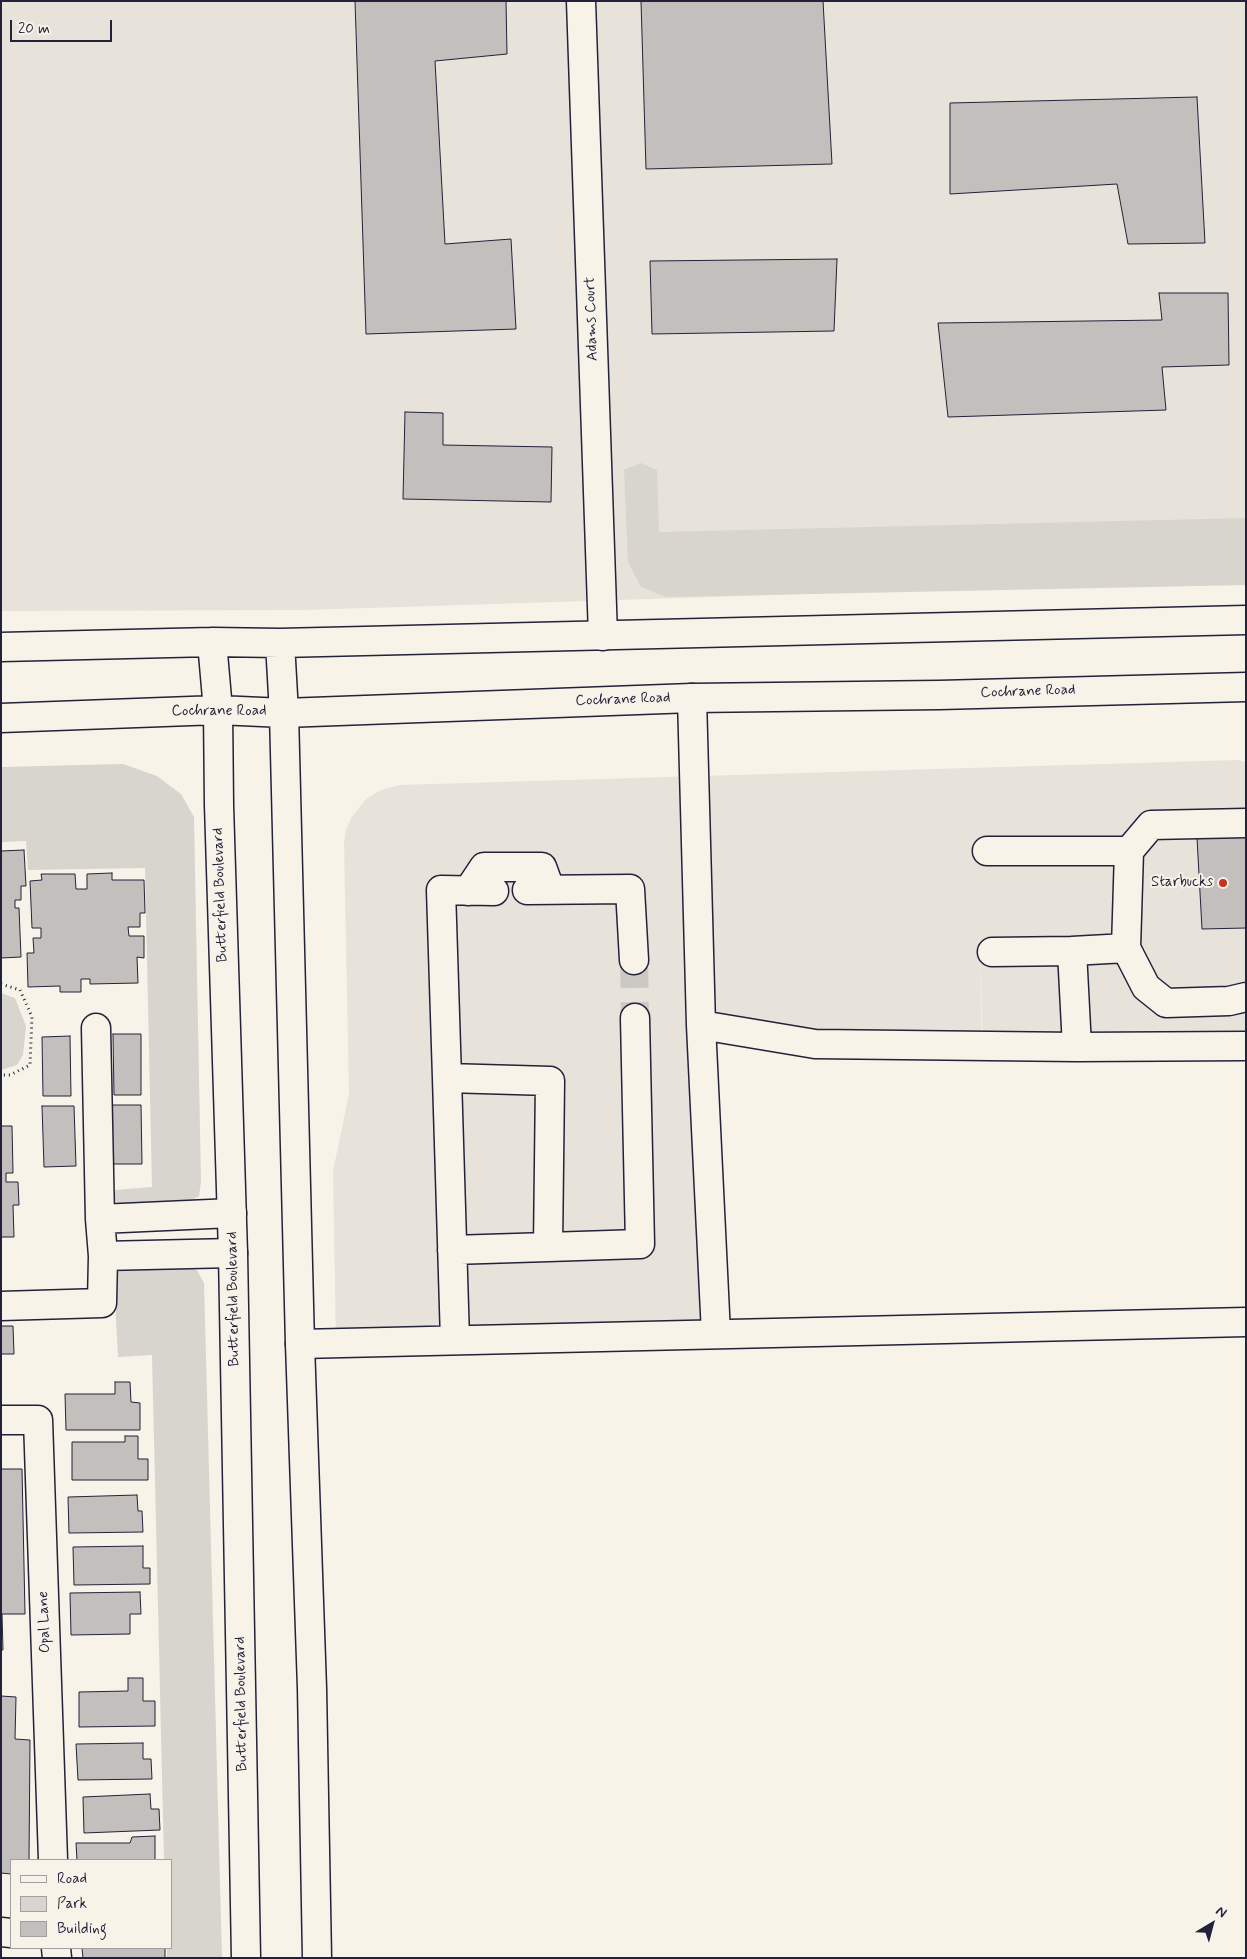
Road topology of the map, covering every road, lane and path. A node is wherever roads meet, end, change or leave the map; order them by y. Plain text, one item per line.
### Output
1 (581, 1) edge
2 (1246, 620) edge
3 (603, 636) junction
4 (212, 642) junction
5 (280, 643) junction
6 (1, 647) edge
7 (1246, 686) edge
8 (692, 698) junction
9 (218, 710) junction
10 (284, 713) junction
11 (1, 718) edge
12 (1246, 823) edge
13 (987, 851) dead end
14 (1129, 851) junction
15 (1126, 948) junction
16 (1072, 951) junction
17 (992, 952) dead end
18 (634, 960) tunnel mouth
19 (1, 984) edge
20 (1246, 997) edge
21 (635, 1018) tunnel mouth
22 (701, 1025) junction
23 (96, 1028) dead end
24 (1246, 1046) edge
25 (1077, 1047) junction
26 (1, 1075) edge
27 (447, 1078) junction
28 (232, 1213) junction
29 (100, 1219) junction
30 (548, 1247) junction
31 (452, 1250) junction
32 (233, 1253) junction
33 (103, 1256) junction
34 (1, 1306) edge
35 (1246, 1322) edge
36 (716, 1334) junction
37 (455, 1340) junction
38 (300, 1344) junction
39 (1, 1420) edge
40 (53, 1859) edge
41 (246, 1958) edge
42 (317, 1958) edge

1 - 3 main road, Adams Court
2 - 3 main road
3 - 5 main road
4 - 5 main road
4 - 6 main road
4 - 9 main road, Butterfield Boulevard
5 - 10 main road
7 - 8 main road, Cochrane Road
8 - 10 main road, Cochrane Road
8 - 22 main road
9 - 10 main road, Cochrane Road
9 - 11 main road, Cochrane Road
9 - 28 main road, Butterfield Boulevard
10 - 38 main road
12 - 14 main road
13 - 14 main road
14 - 15 main road
15 - 16 main road
15 - 20 main road
16 - 17 main road
16 - 25 main road
18 - 27 main road
19 - 26 path
21 - 30 main road
22 - 25 main road
22 - 36 main road
23 - 29 main road
24 - 25 main road
27 - 30 main road
27 - 31 main road
28 - 29 main road
28 - 32 main road, Butterfield Boulevard
29 - 33 main road
30 - 31 main road
31 - 37 main road
32 - 33 main road
32 - 41 main road, Butterfield Boulevard
33 - 34 main road
35 - 36 main road
36 - 37 main road
37 - 38 main road
38 - 42 main road
39 - 40 main road, Opal Lane

